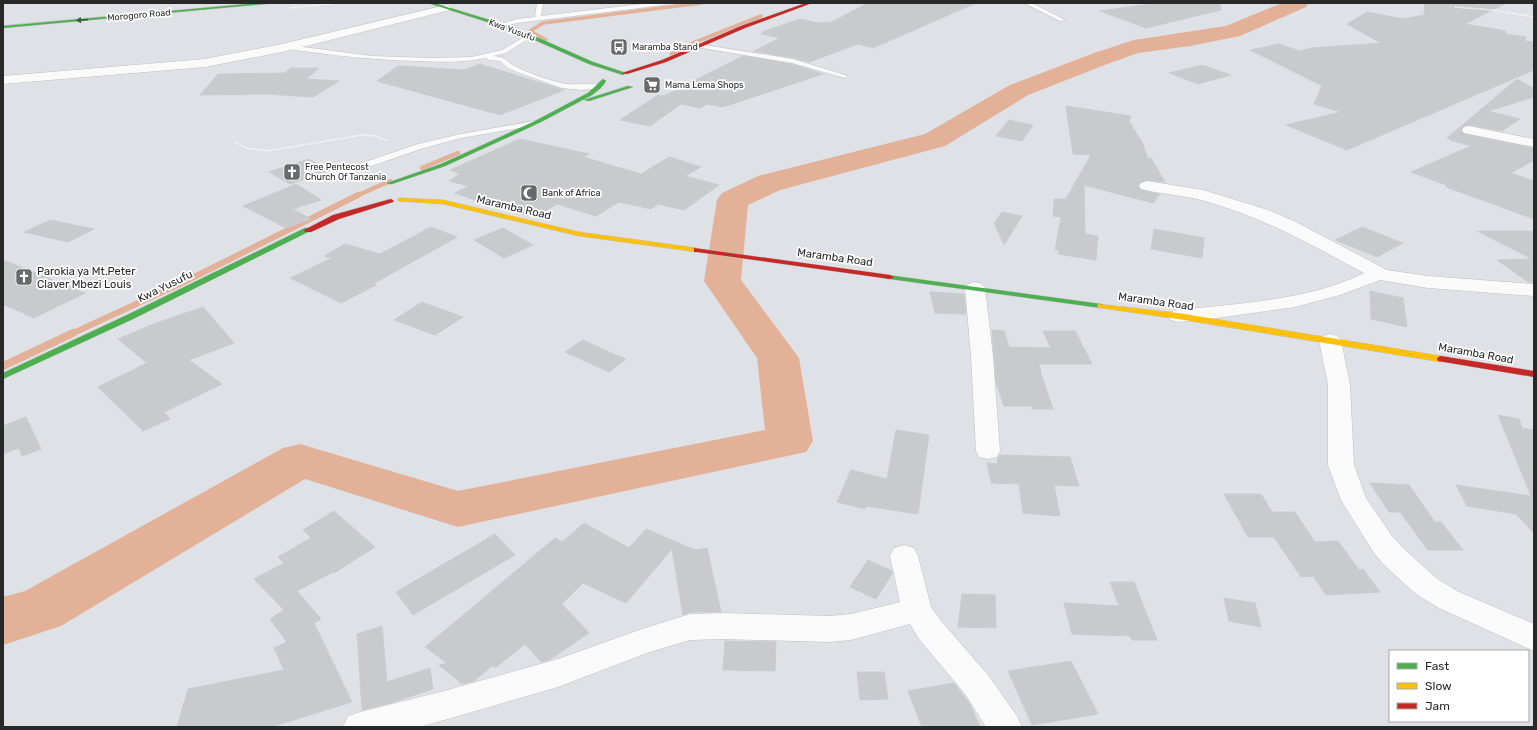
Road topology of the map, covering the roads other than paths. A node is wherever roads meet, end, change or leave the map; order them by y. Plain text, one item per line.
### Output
1 (274, 3) edge
2 (430, 3) edge
3 (540, 3) edge
4 (604, 3) edge
5 (664, 3) edge
6 (810, 3) edge
7 (1027, 3) edge
8 (645, 4) edge
9 (623, 6) edge
10 (446, 8) junction
11 (605, 10) junction
12 (538, 19) junction
13 (1062, 20) dead end
14 (501, 25) junction
15 (3, 28) edge
16 (529, 36) junction
17 (698, 46) junction
18 (288, 47) junction
19 (482, 58) junction
20 (664, 61) junction
21 (591, 64) junction
22 (624, 73) junction
23 (845, 76) dead end
24 (3, 80) edge
25 (640, 81) junction
26 (602, 82) junction
27 (568, 106) junction
28 (537, 122) junction
29 (1469, 130) dead end
30 (1534, 143) edge
31 (443, 165) junction
32 (333, 176) dead end
33 (1147, 186) dead end
34 (419, 187) junction
35 (372, 196) dead end
36 (359, 200) dead end
37 (395, 200) junction
38 (442, 202) junction
39 (336, 217) junction
40 (1378, 273) junction
41 (975, 288) junction
42 (1534, 290) edge
43 (1178, 316) junction
44 (1330, 340) junction
45 (1534, 374) edge
46 (3, 376) edge
47 (988, 451) dead end
48 (904, 556) dead end
49 (917, 610) junction
50 (1534, 638) edge
51 (360, 727) edge
52 (1005, 727) edge

1 -> 15 main road, Morogoro Road
2 - 10 main road, Kwa Yusufu
3 - 12 lane
4 - 11 lane
5 - 8 lane
6 - 17 main road
7 - 13 lane
8 - 9 lane
9 - 11 lane
10 - 14 main road, Kwa Yusufu
10 - 18 street
11 - 12 lane
12 - 14 lane
14 - 16 main road, Kwa Yusufu
16 - 19 lane
16 - 21 main road, Kwa Yusufu
17 - 20 main road
17 - 23 lane
18 - 19 lane
18 - 24 street
19 - 26 lane
20 - 22 main road
20 - 25 main road
21 - 22 main road, Kwa Yusufu
21 - 26 main road, Kwa Yusufu
22 - 25 main road, Kwa Yusufu
22 - 26 main road
25 - 26 main road
25 - 27 main road
26 - 27 main road
27 - 28 main road
28 - 31 main road
28 - 32 lane
29 - 30 street
31 - 34 main road
31 - 34 main road
33 - 40 street
34 - 37 main road
34 - 38 main road, Maramba Road
35 - 37 main road
36 - 39 main road, Kwa Yusufu
37 - 38 main road, Maramba Road
37 - 39 main road, Kwa Yusufu
38 - 41 main road, Maramba Road
39 - 46 main road, Kwa Yusufu
40 - 42 street
40 - 43 street
41 - 43 main road, Maramba Road
41 - 47 street
43 - 44 main road, Maramba Road
44 - 45 main road, Maramba Road
44 - 50 street
48 - 49 street
49 - 51 street
49 - 52 street

